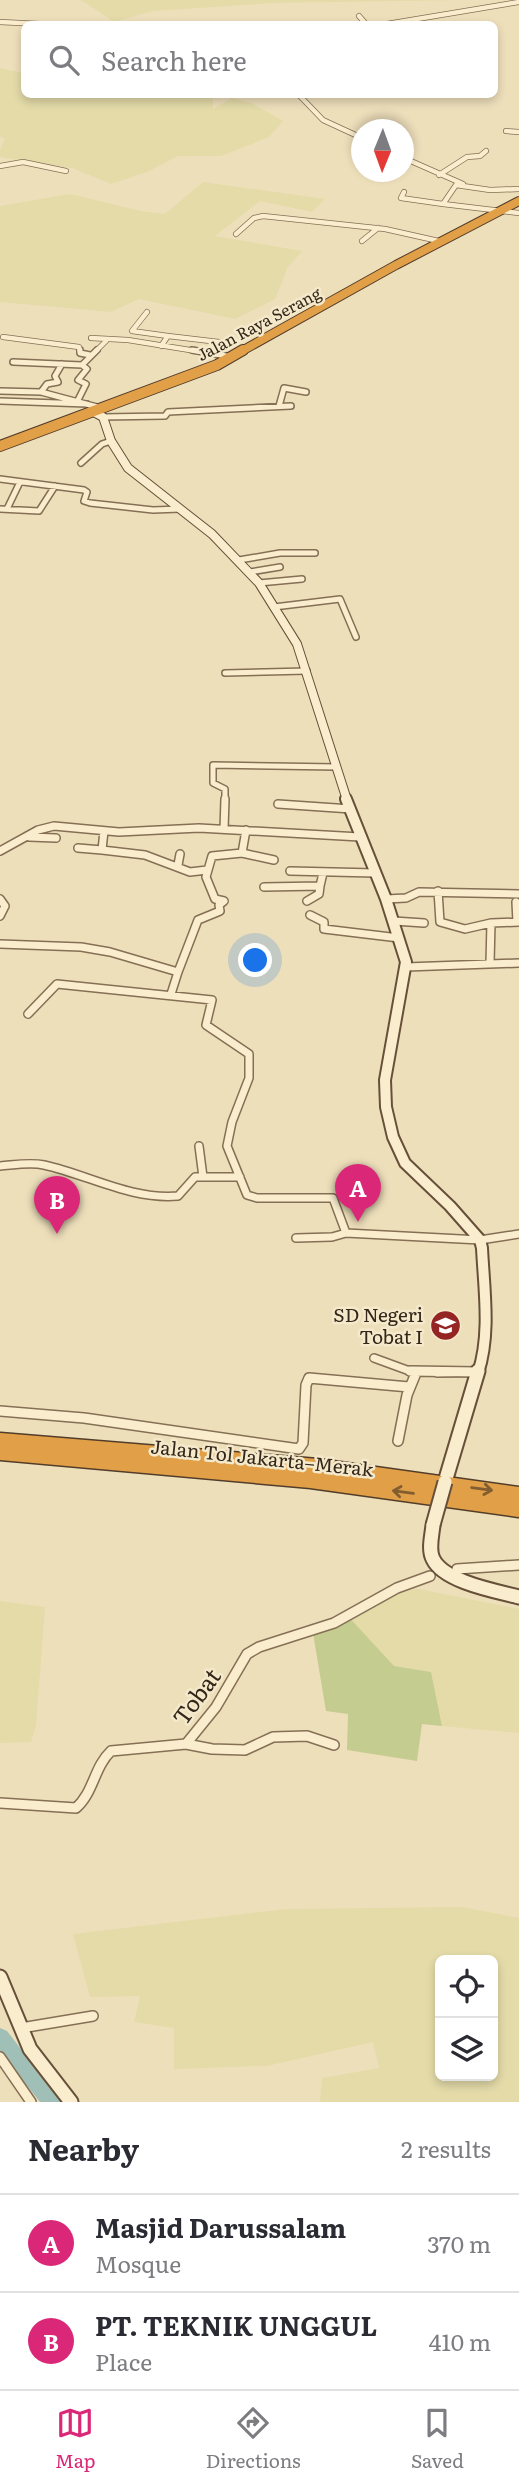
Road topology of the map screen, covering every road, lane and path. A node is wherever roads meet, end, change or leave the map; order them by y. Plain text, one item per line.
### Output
1 (519, 2) edge
2 (437, 15) junction
3 (359, 16) dead end
4 (363, 21) edge
5 (404, 21) edge
6 (446, 21) dead end
7 (0, 22) edge
8 (21, 23) edge
9 (302, 98) edge
10 (506, 131) dead end
11 (519, 132) edge
12 (351, 133) edge
13 (486, 151) dead end
14 (414, 163) edge
15 (0, 166) edge
16 (66, 171) dead end
17 (439, 175) junction
18 (519, 187) edge
19 (404, 192) dead end
20 (519, 201) edge
21 (443, 204) junction
22 (500, 211) junction
23 (519, 213) edge
24 (377, 228) junction
25 (236, 234) dead end
26 (362, 241) dead end
27 (443, 242) junction
28 (147, 312) dead end
29 (168, 336) junction
30 (4, 337) dead end
31 (144, 337) dead end
32 (91, 338) dead end
33 (106, 341) junction
34 (139, 342) junction
35 (219, 342) dead end
36 (161, 346) junction
37 (90, 355) junction
38 (233, 357) junction
39 (13, 362) dead end
40 (62, 365) junction
41 (82, 365) junction
42 (0, 391) edge
43 (41, 392) junction
44 (306, 392) dead end
45 (78, 400) junction
46 (0, 401) edge
47 (279, 406) junction
48 (290, 406) dead end
49 (96, 410) junction
50 (111, 441) junction
51 (0, 446) edge
52 (82, 463) dead end
53 (18, 471) dead end
54 (35, 475) dead end
55 (0, 479) edge
56 (11, 481) junction
57 (20, 482) junction
58 (30, 483) junction
59 (55, 486) junction
60 (4, 509) edge
61 (180, 509) junction
62 (315, 553) dead end
63 (239, 560) junction
64 (280, 568) dead end
65 (250, 572) junction
66 (302, 579) dead end
67 (259, 583) junction
68 (274, 607) junction
69 (356, 637) dead end
70 (307, 671) junction
71 (225, 673) dead end
72 (337, 767) junction
73 (278, 804) dead end
74 (351, 809) junction
75 (224, 829) junction
76 (246, 830) junction
77 (104, 831) junction
78 (29, 837) junction
79 (360, 837) junction
80 (56, 838) dead end
81 (78, 848) dead end
82 (102, 850) junction
83 (0, 851) edge
84 (242, 853) junction
85 (180, 854) dead end
86 (274, 860) dead end
87 (178, 865) junction
88 (207, 870) junction
89 (290, 871) dead end
90 (323, 873) junction
91 (375, 873) junction
92 (320, 886) junction
93 (264, 887) dead end
94 (438, 891) junction
95 (519, 894) edge
96 (0, 899) edge
97 (386, 899) junction
98 (307, 901) dead end
99 (516, 902) dead end
100 (310, 915) dead end
101 (0, 916) edge
102 (394, 921) junction
103 (518, 922) edge
104 (424, 923) dead end
105 (491, 923) junction
106 (399, 938) junction
107 (0, 944) edge
108 (519, 962) edge
109 (490, 963) junction
110 (406, 967) junction
111 (178, 972) junction
112 (171, 994) junction
113 (28, 1014) dead end
114 (199, 1146) dead end
115 (0, 1166) edge
116 (203, 1177) junction
117 (240, 1177) junction
118 (346, 1233) junction
119 (519, 1234) edge
120 (296, 1238) dead end
121 (480, 1240) junction
122 (374, 1358) dead end
123 (479, 1372) junction
124 (416, 1373) junction
125 (409, 1387) junction
126 (0, 1411) edge
127 (0, 1441) edge
128 (398, 1441) dead end
129 (0, 1452) edge
130 (519, 1496) edge
131 (519, 1510) edge
132 (519, 1564) edge
133 (457, 1569) dead end
134 (430, 1576) dead end
135 (519, 1597) edge
136 (186, 1744) junction
137 (334, 1745) dead end
138 (0, 1803) edge
139 (0, 1978) edge
140 (93, 2016) dead end
141 (21, 2028) junction
142 (0, 2057) edge
143 (30, 2102) edge
144 (71, 2102) edge

1 - 2 street
2 - 5 street
2 - 6 street
3 - 4 street
7 - 8 street
9 - 12 street
10 - 11 street
13 - 17 street
14 - 17 street
15 - 16 street
17 - 18 street
18 - 21 street
19 - 21 street
20 - 22 highway, Jalan Raya Serang
21 - 22 street
22 - 23 street
22 - 27 highway, Jalan Raya Serang
24 - 25 street
24 - 26 street
24 - 27 street
27 - 38 highway, Jalan Raya Serang
28 - 29 street
29 - 35 street
29 - 36 street
30 - 37 street
31 - 34 street
32 - 33 street
33 - 34 street
33 - 37 street
34 - 36 street
36 - 38 street
37 - 41 street
38 - 49 highway, Jalan Raya Serang
39 - 40 street
40 - 41 street
40 - 43 street
41 - 45 street
42 - 43 street
43 - 45 street
44 - 47 street
45 - 49 street
46 - 49 street
47 - 48 street
47 - 49 street
49 - 50 main road
49 - 51 highway, Jalan Raya Serang
50 - 52 street
50 - 61 main road
53 - 56 street
54 - 58 street
55 - 56 street
56 - 57 street
57 - 58 street
57 - 60 street
58 - 59 street
59 - 60 street
59 - 61 street
61 - 63 main road
62 - 63 street
63 - 65 main road
64 - 65 street
65 - 67 main road
66 - 67 street
67 - 68 main road
68 - 69 street
68 - 70 main road
70 - 71 street
70 - 72 main road
72 - 74 main road
72 - 75 street
73 - 74 street
74 - 79 main road
75 - 76 street
75 - 77 street
76 - 79 street
76 - 84 street
77 - 78 street
77 - 82 street
78 - 80 street
78 - 83 street
79 - 91 main road
81 - 82 street
82 - 87 street
84 - 86 street
84 - 88 street
85 - 87 street
87 - 88 street
88 - 111 street
89 - 90 street
90 - 91 street
90 - 92 street
91 - 97 main road
92 - 93 street
92 - 98 street
94 - 95 street
94 - 97 street
94 - 105 street
96 - 101 street
97 - 102 main road
99 - 103 street
100 - 106 street
102 - 104 street
102 - 106 main road
103 - 105 street
105 - 109 street
106 - 110 main road
107 - 111 street
108 - 109 street
109 - 110 street
110 - 121 main road
111 - 112 street
112 - 113 street
112 - 117 street
114 - 116 street
115 - 116 street
116 - 117 street
117 - 118 street
118 - 120 street
118 - 121 street
119 - 121 street
121 - 123 main road
122 - 124 street
123 - 124 street
123 - 135 main road, bridge
124 - 125 street
125 - 126 street
125 - 128 street
127 -> 130 highway, Jalan Tol Jakarta–Merak
131 -> 129 highway, Jalan Tol Jakarta–Merak
132 - 133 street
134 - 136 street, Tobat
136 - 137 street
136 - 138 street, Tobat
139 - 141 main road
140 - 141 street
141 - 144 main road
142 - 143 street

